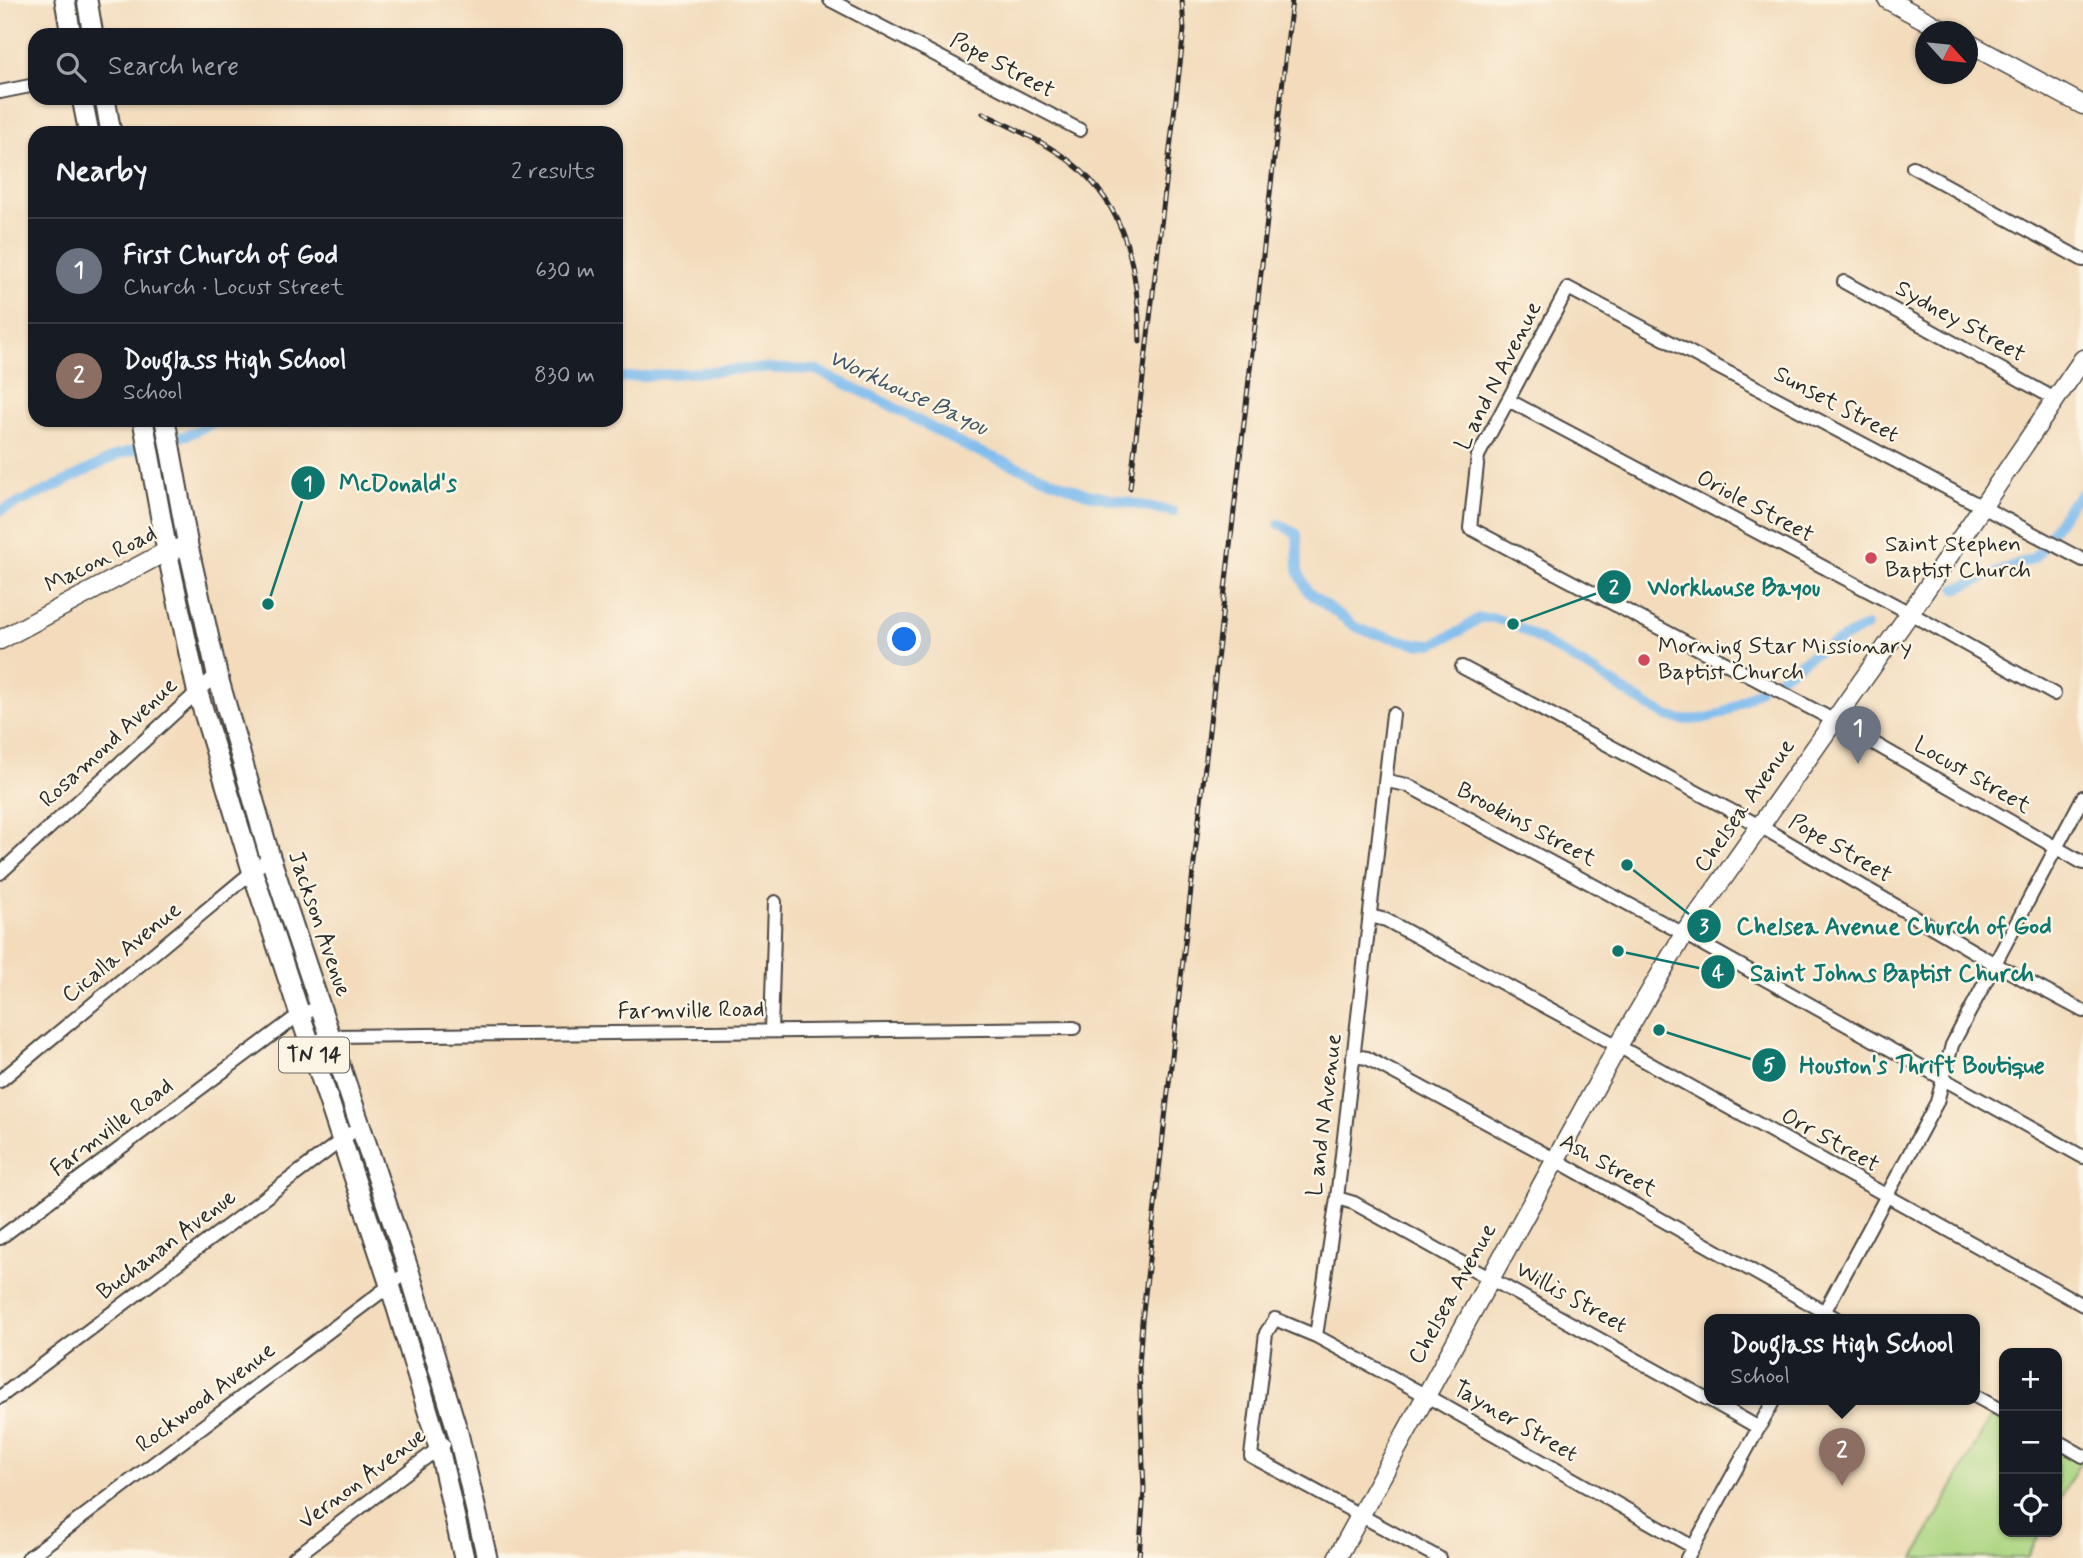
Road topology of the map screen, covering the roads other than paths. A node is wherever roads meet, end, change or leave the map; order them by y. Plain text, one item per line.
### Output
1 (65, 0) edge
2 (87, 0) edge
3 (830, 0) edge
4 (1888, 0) edge
5 (1913, 6) edge
6 (1933, 21) edge
7 (70, 28) edge
8 (92, 28) edge
9 (1978, 48) edge
10 (28, 86) edge
11 (0, 92) edge
12 (83, 105) edge
13 (106, 105) edge
14 (2083, 105) edge
15 (88, 126) edge
16 (110, 126) edge
17 (1080, 130) dead end
18 (1913, 167) dead end
19 (2083, 260) edge
20 (1844, 282) dead end
21 (1569, 288) joint
22 (2083, 359) edge
23 (2055, 399) junction
24 (1508, 400) junction
25 (144, 427) edge
26 (167, 427) edge
27 (1984, 507) junction
28 (1470, 528) joint
29 (188, 546) junction
30 (167, 551) junction
31 (2083, 560) edge
32 (1910, 613) junction
33 (0, 640) edge
34 (1462, 667) dead end
35 (216, 674) junction
36 (197, 690) junction
37 (2054, 694) dead end
38 (1393, 714) dead end
39 (1835, 721) junction
40 (1387, 781) junction
41 (2083, 797) edge
42 (1760, 826) junction
43 (2056, 848) junction
44 (270, 858) junction
45 (2083, 863) edge
46 (0, 873) edge
47 (253, 873) junction
48 (775, 902) dead end
49 (1370, 916) junction
50 (1684, 934) junction
51 (1995, 964) junction
52 (321, 1007) junction
53 (2083, 1012) edge
54 (300, 1014) junction
55 (1074, 1028) dead end
56 (771, 1031) junction
57 (331, 1037) junction
58 (310, 1043) junction
59 (1618, 1046) junction
60 (1353, 1056) junction
61 (1943, 1080) junction
62 (0, 1081) edge
63 (359, 1127) junction
64 (342, 1140) junction
65 (2083, 1157) edge
66 (1556, 1160) junction
67 (1885, 1196) junction
68 (1337, 1198) junction
69 (0, 1238) edge
70 (409, 1271) junction
71 (1491, 1277) junction
72 (390, 1285) junction
73 (2083, 1305) edge
74 (1819, 1314) edge
75 (1823, 1314) edge
76 (1316, 1336) junction
77 (1425, 1395) junction
78 (0, 1396) edge
79 (1704, 1397) edge
80 (1980, 1399) edge
81 (1719, 1405) edge
82 (1771, 1405) edge
83 (2002, 1411) edge
84 (1759, 1428) junction
85 (458, 1433) junction
86 (2062, 1444) edge
87 (439, 1448) junction
88 (2083, 1456) edge
89 (1361, 1515) junction
90 (1690, 1552) edge
91 (28, 1558) edge
92 (294, 1558) edge
93 (464, 1558) edge
94 (487, 1558) edge
95 (1337, 1558) edge
96 (1439, 1558) edge

1 - 7 main road
2 - 8 main road
3 - 17 street, Pope Street
4 - 5 main road
5 - 6 main road
9 - 14 main road
10 - 11 street
12 - 15 main road
13 - 16 main road
18 - 19 street
20 - 23 street, Sydney Street
21 - 24 street, L and N Avenue
21 - 27 street, Sunset Street
22 - 23 main road, Chelsea Avenue
23 - 27 main road, Chelsea Avenue
24 - 28 street, L and N Avenue
24 - 32 street, Oriole Street
25 - 30 main road, Jackson Avenue / TN 14
26 - 29 main road, Jackson Avenue / TN 14
27 - 31 street, Sunset Street
27 - 32 main road, Chelsea Avenue
28 - 39 street, Locust Street
29 - 30 main road, Macon Road
29 - 35 main road, Jackson Avenue / TN 14
30 - 33 main road, Macon Road
30 - 36 main road, Jackson Avenue / TN 14
32 - 37 street, Oriole Street
32 - 39 main road, Chelsea Avenue
34 - 42 street, Pope Street
35 - 36 street, Rosamond Avenue
35 - 44 main road, Jackson Avenue / TN 14
36 - 46 street, Rosamond Avenue
36 - 47 main road, Jackson Avenue / TN 14
38 - 40 street, L and N Avenue
39 - 42 main road, Chelsea Avenue
39 - 43 street, Locust Street
40 - 49 street, L and N Avenue
40 - 50 street, Brookins Street
41 - 43 street
42 - 50 main road, Chelsea Avenue
42 - 51 street, Pope Street
43 - 45 street, Locust Street
43 - 51 street
44 - 47 street, Cicalla Avenue
44 - 52 main road, Jackson Avenue / TN 14
47 - 54 main road, Jackson Avenue / TN 14
47 - 62 street, Cicalla Avenue
48 - 56 street
49 - 59 street, Orr Street
49 - 60 street, L and N Avenue
50 - 59 main road, Chelsea Avenue
50 - 61 street, Brookins Street
51 - 53 street, Pope Street
51 - 61 street
52 - 54 street, Farmville Road
52 - 57 main road, Jackson Avenue / TN 14
54 - 58 main road, Jackson Avenue / TN 14
54 - 69 street, Farmville Road
55 - 56 street, Farmville Road
56 - 57 street, Farmville Road
57 - 58 street, Farmville Road
57 - 63 main road, Jackson Avenue / TN 14
58 - 64 main road, Jackson Avenue / TN 14
59 - 66 main road, Chelsea Avenue
59 - 67 street, Orr Street
60 - 66 street, Ash Street
60 - 68 street, L and N Avenue
61 - 65 street, Brookins Street
61 - 67 street
63 - 64 street, Buchanan Avenue
63 - 70 main road, Jackson Avenue / TN 14
64 - 72 main road, Jackson Avenue / TN 14
64 - 78 street, Buchanan Avenue
66 - 71 main road, Chelsea Avenue
66 - 74 street, Ash Street
67 - 73 street, Orr Street
67 - 75 street
68 - 71 street, Willis Street
68 - 76 street, L and N Avenue
70 - 72 street, Rockwood Avenue
70 - 85 main road, Jackson Avenue / TN 14
71 - 77 main road, Chelsea Avenue
71 - 79 street, Willis Street
72 - 87 main road, Jackson Avenue / TN 14
72 - 91 street, Rockwood Avenue
76 - 77 street, Tayner Street
76 - 89 street
77 - 89 main road, Chelsea Avenue
77 - 90 street, Tayner Street
80 - 83 street
81 - 84 street, Willis Street
82 - 84 street
84 - 90 street
85 - 87 street, Vernon Avenue
85 - 94 main road, Jackson Avenue / TN 14
86 - 88 street
87 - 92 street, Vernon Avenue
87 - 93 main road, Jackson Avenue / TN 14
89 - 95 main road, Chelsea Avenue
89 - 96 street

